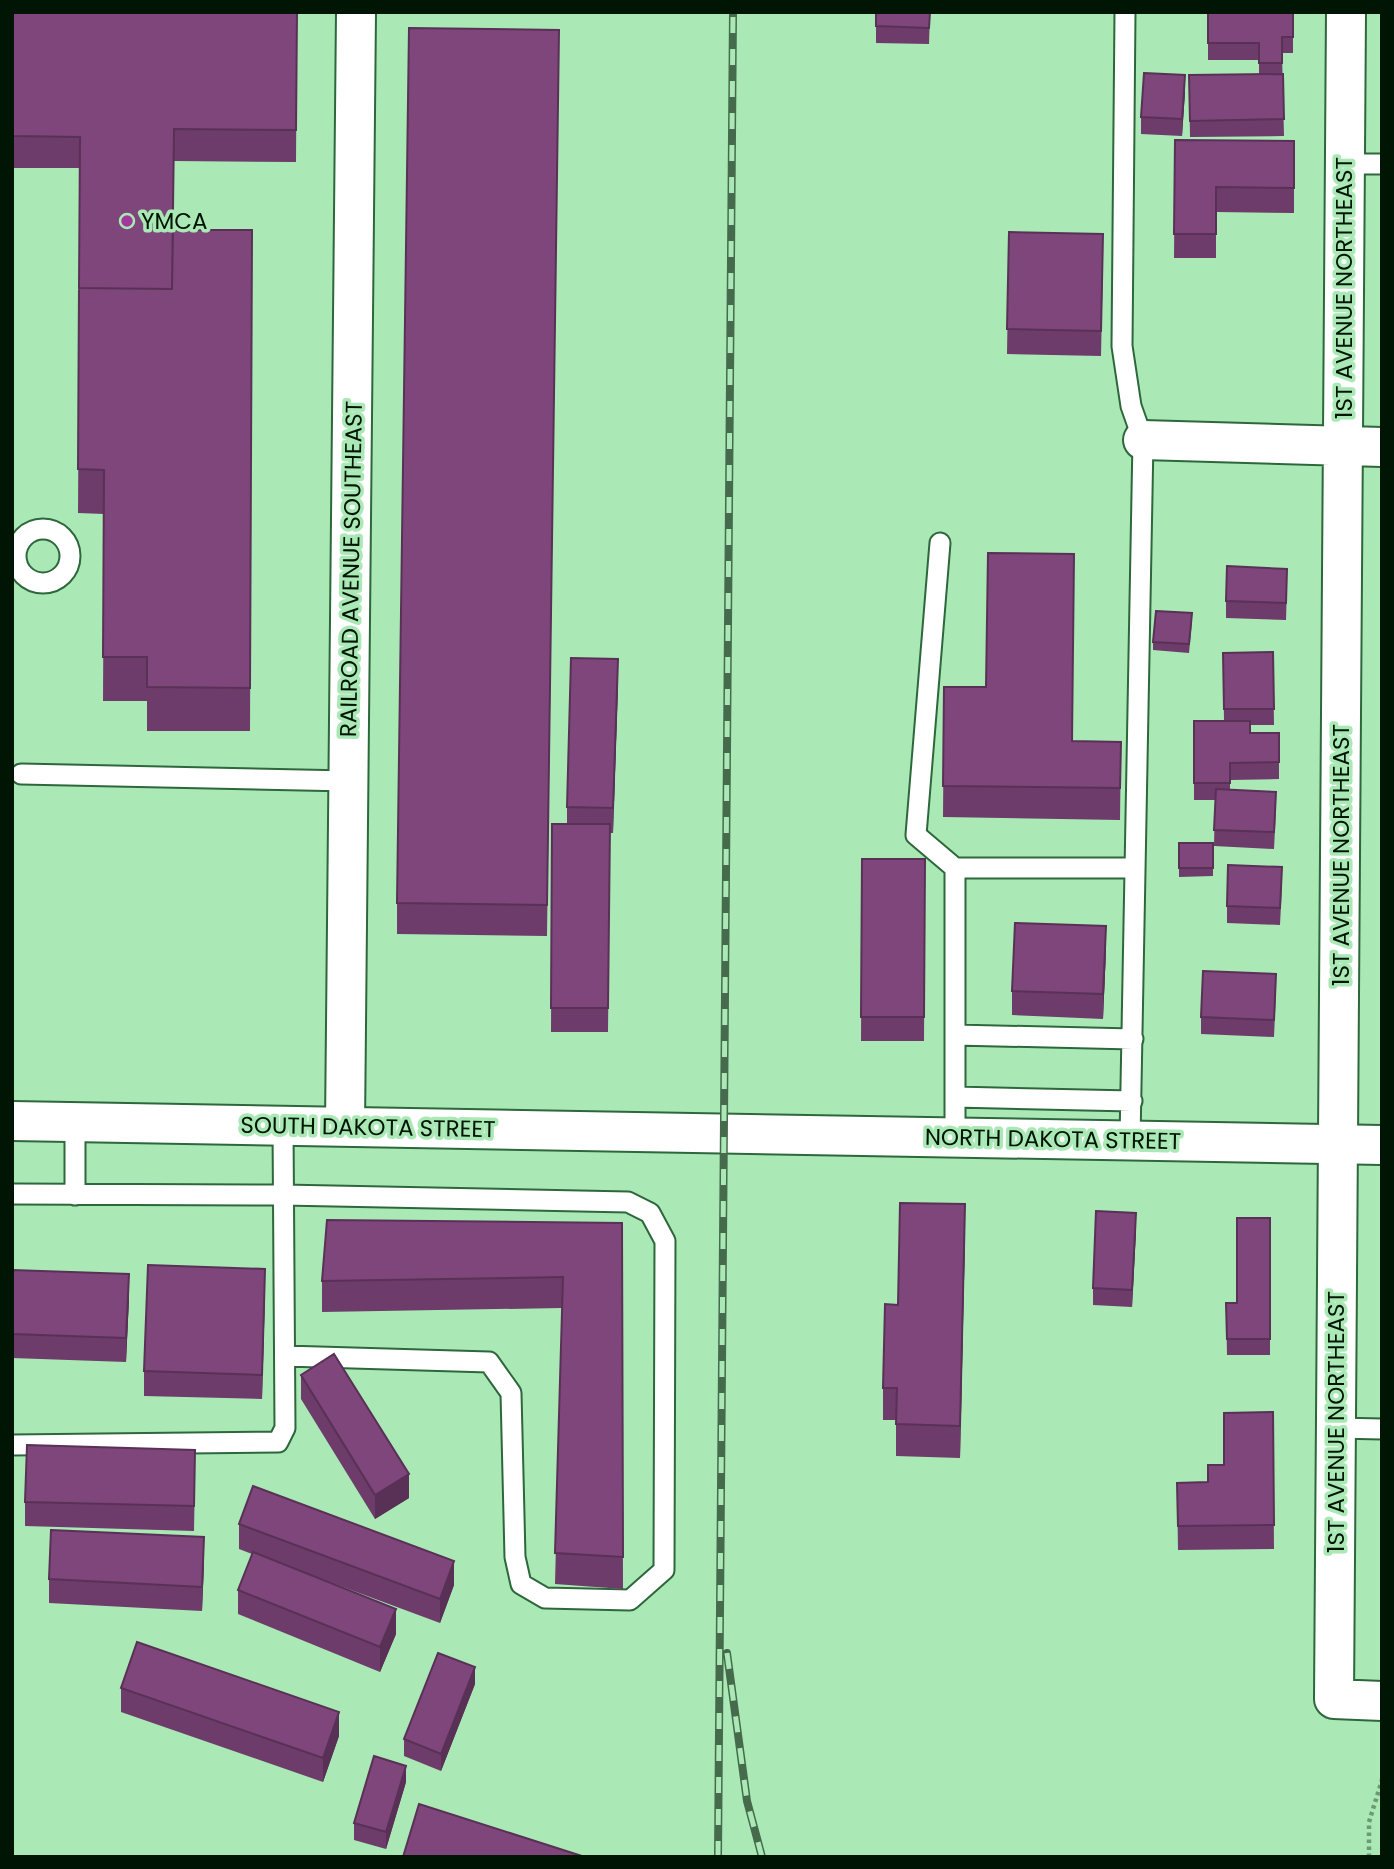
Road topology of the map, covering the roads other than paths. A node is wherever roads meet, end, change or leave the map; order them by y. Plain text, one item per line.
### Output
1 (356, 12) edge
2 (1125, 12) edge
3 (1346, 12) edge
4 (1363, 164) edge
5 (1143, 440) junction
6 (1343, 447) junction
7 (1382, 447) edge
8 (940, 543) dead end
9 (21, 774) dead end
10 (349, 781) junction
11 (955, 868) junction
12 (1135, 868) junction
13 (955, 1035) junction
14 (1133, 1039) junction
15 (955, 1097) junction
16 (1088, 1100) junction
17 (1132, 1101) junction
18 (12, 1121) edge
19 (75, 1122) junction
20 (283, 1125) junction
21 (345, 1126) junction
22 (723, 1133) joint
23 (955, 1137) junction
24 (1087, 1139) junction
25 (1130, 1140) junction
26 (1338, 1145) junction
27 (1382, 1145) edge
28 (12, 1194) edge
29 (75, 1195) junction
30 (283, 1195) junction
31 (285, 1356) junction
32 (1336, 1428) junction
33 (1382, 1429) edge
34 (12, 1445) edge
35 (1382, 1701) edge

1 - 10 street, RAILROAD AVENUE SOUTHEAST
2 - 5 lane
3 - 4 street, 1ST AVENUE NORTHEAST
4 - 6 street, 1ST AVENUE NORTHEAST
5 - 6 street
5 - 12 lane
6 - 7 street
6 - 26 street, 1ST AVENUE NORTHEAST
8 - 11 lane
9 - 10 lane
10 - 21 street, RAILROAD AVENUE SOUTHEAST
11 - 12 lane
11 - 13 lane
12 - 14 lane
13 - 14 lane
13 - 15 lane
14 - 17 lane
15 - 16 lane
15 - 23 lane
16 - 17 lane
16 - 24 lane
17 - 25 lane
18 - 19 street, SOUTH DAKOTA STREET
19 - 20 street, SOUTH DAKOTA STREET
19 - 29 lane
20 - 21 street, SOUTH DAKOTA STREET
20 - 30 lane
21 - 22 street, SOUTH DAKOTA STREET
22 - 23 street, NORTH DAKOTA STREET
23 - 24 street, NORTH DAKOTA STREET
24 - 25 street, NORTH DAKOTA STREET
25 - 26 street, NORTH DAKOTA STREET
26 - 27 street, NORTH DAKOTA STREET
26 - 32 street, 1ST AVENUE NORTHEAST
28 - 29 lane
29 - 30 lane
30 - 31 lane
30 - 31 lane
31 - 34 lane
32 - 33 lane
32 - 35 street, 1ST AVENUE NORTHEAST

